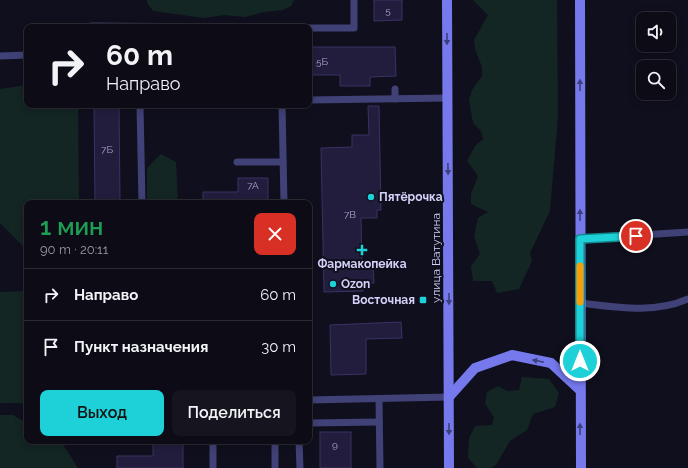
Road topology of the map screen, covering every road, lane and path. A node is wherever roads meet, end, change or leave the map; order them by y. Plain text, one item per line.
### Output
1 (354, 0) edge
2 (447, 0) edge
3 (580, 0) edge
4 (312, 28) edge
5 (24, 55) edge
6 (0, 56) edge
7 (395, 89) dead end
8 (448, 98) junction
9 (395, 99) junction
10 (312, 100) edge
11 (140, 108) edge
12 (282, 108) edge
13 (237, 162) dead end
14 (283, 162) junction
15 (142, 200) edge
16 (284, 200) edge
17 (688, 232) edge
18 (580, 239) junction
19 (688, 299) edge
20 (580, 303) junction
21 (580, 390) junction
22 (449, 398) junction
23 (379, 399) junction
24 (312, 400) edge
25 (379, 422) junction
26 (312, 423) edge
27 (213, 444) edge
28 (275, 444) edge
29 (299, 444) edge
30 (213, 468) edge
31 (275, 468) edge
32 (300, 468) edge
33 (380, 468) edge
34 (449, 468) edge
35 (581, 468) edge

1 - 4 lane
2 -> 8 main road, улица Ватутина
18 -> 3 main road
5 - 6 lane
7 - 9 lane
8 - 9 lane
8 -> 22 main road, улица Ватутина
9 - 10 lane
11 - 15 lane
12 - 14 lane
13 - 14 lane
14 - 16 lane
17 - 18 lane
18 - 20 main road
19 - 20 lane
20 - 21 main road
21 -> 22 main road
35 -> 21 main road
22 - 23 lane
22 -> 34 main road, улица Ватутина
23 - 24 lane
23 - 25 lane
25 - 26 lane
25 - 33 lane
27 - 30 lane
28 - 31 lane
29 - 32 lane

